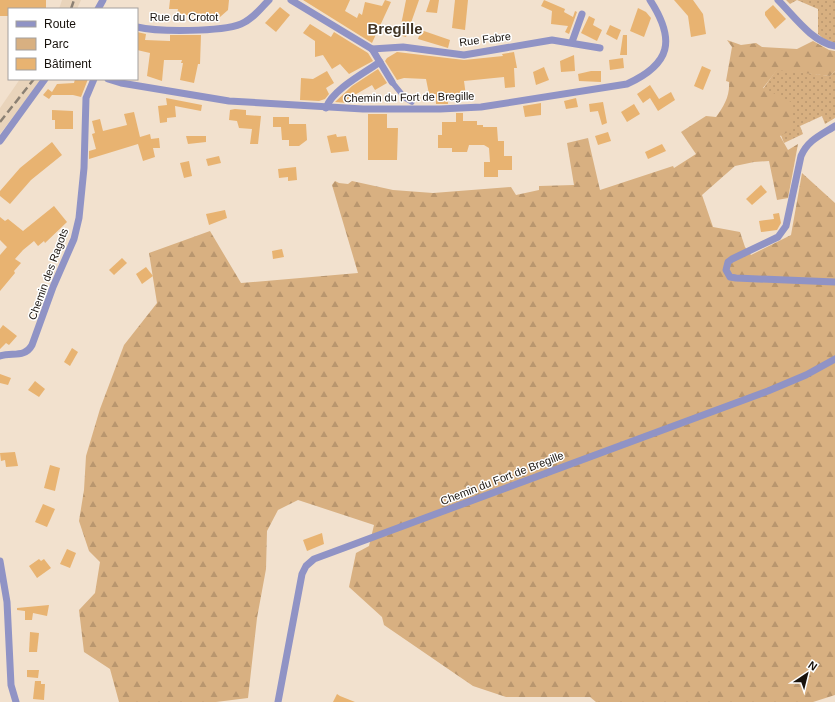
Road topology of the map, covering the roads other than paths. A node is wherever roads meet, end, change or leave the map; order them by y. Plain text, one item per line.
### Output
1 (269, 0) edge
2 (291, 0) edge
3 (650, 0) edge
4 (778, 0) edge
5 (582, 14) dead end
6 (138, 26) edge
7 (572, 42) junction
8 (835, 46) edge
9 (600, 48) dead end
10 (372, 49) junction
11 (380, 62) junction
12 (44, 80) edge
13 (94, 80) edge
14 (111, 80) edge
15 (392, 82) joint
16 (412, 102) dead end
17 (326, 108) junction
18 (835, 126) edge
19 (0, 141) edge
20 (835, 282) edge
21 (0, 356) edge
22 (835, 359) edge
23 (0, 561) edge
24 (16, 702) edge
25 (278, 702) edge

1 - 6 street, Rue du Crotot
2 - 10 street
3 - 17 street, Chemin du Fort de Bregille
4 - 8 street
5 - 7 street
7 - 9 street, Rue Fabre
7 - 10 street, Rue Fabre
10 - 11 street
11 - 15 street
11 - 17 street
12 - 19 street
13 - 21 street, Chemin des Ragots
14 - 17 street, Chemin du Fort de Bregille
15 - 16 street
18 - 20 street
22 - 25 street, Chemin du Fort de Bregille
23 - 24 street

